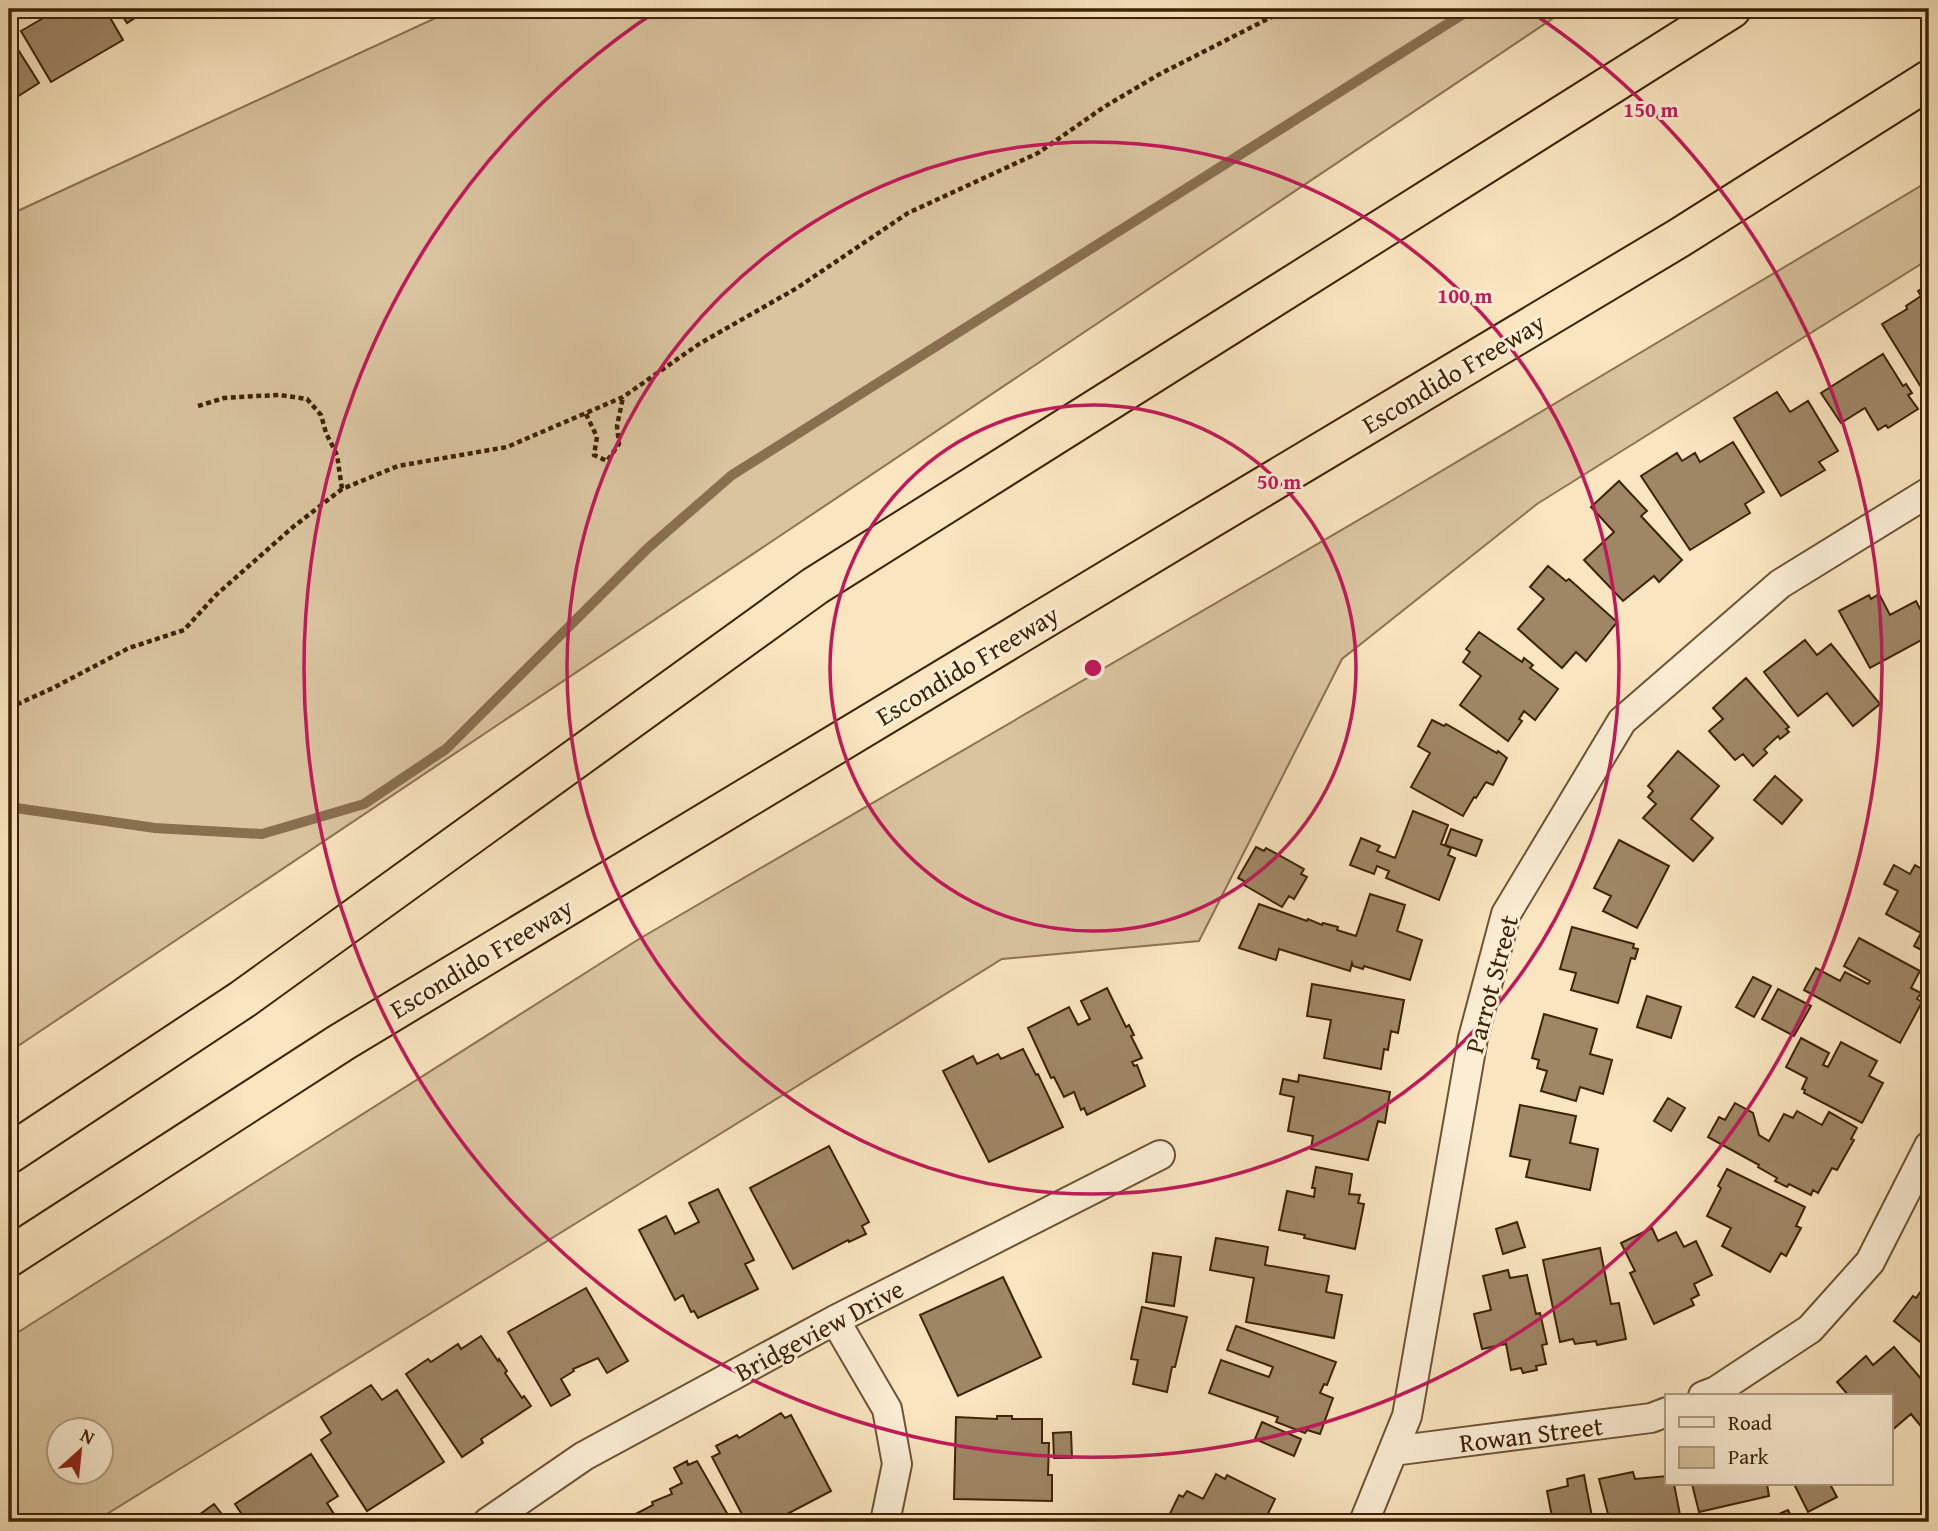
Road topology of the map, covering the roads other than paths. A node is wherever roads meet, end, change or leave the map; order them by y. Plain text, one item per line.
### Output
1 (1731, 9) edge
2 (1929, 79) edge
3 (1929, 492) edge
4 (1929, 1146) edge
5 (9, 1154) edge
6 (1160, 1155) dead end
7 (9, 1257) edge
8 (835, 1320) junction
9 (1708, 1394) edge
10 (1665, 1413) edge
11 (1393, 1451) junction
12 (488, 1522) edge
13 (885, 1522) edge
14 (1364, 1522) edge

1 - 5 highway
2 - 7 highway, Escondido Freeway
3 - 11 street, Parrot Street
4 - 9 street
6 - 8 street, Bridgeview Drive
8 - 12 street, Bridgeview Drive
8 - 13 street
10 - 11 street, Rowan Street
11 - 14 street, Parrot Street

